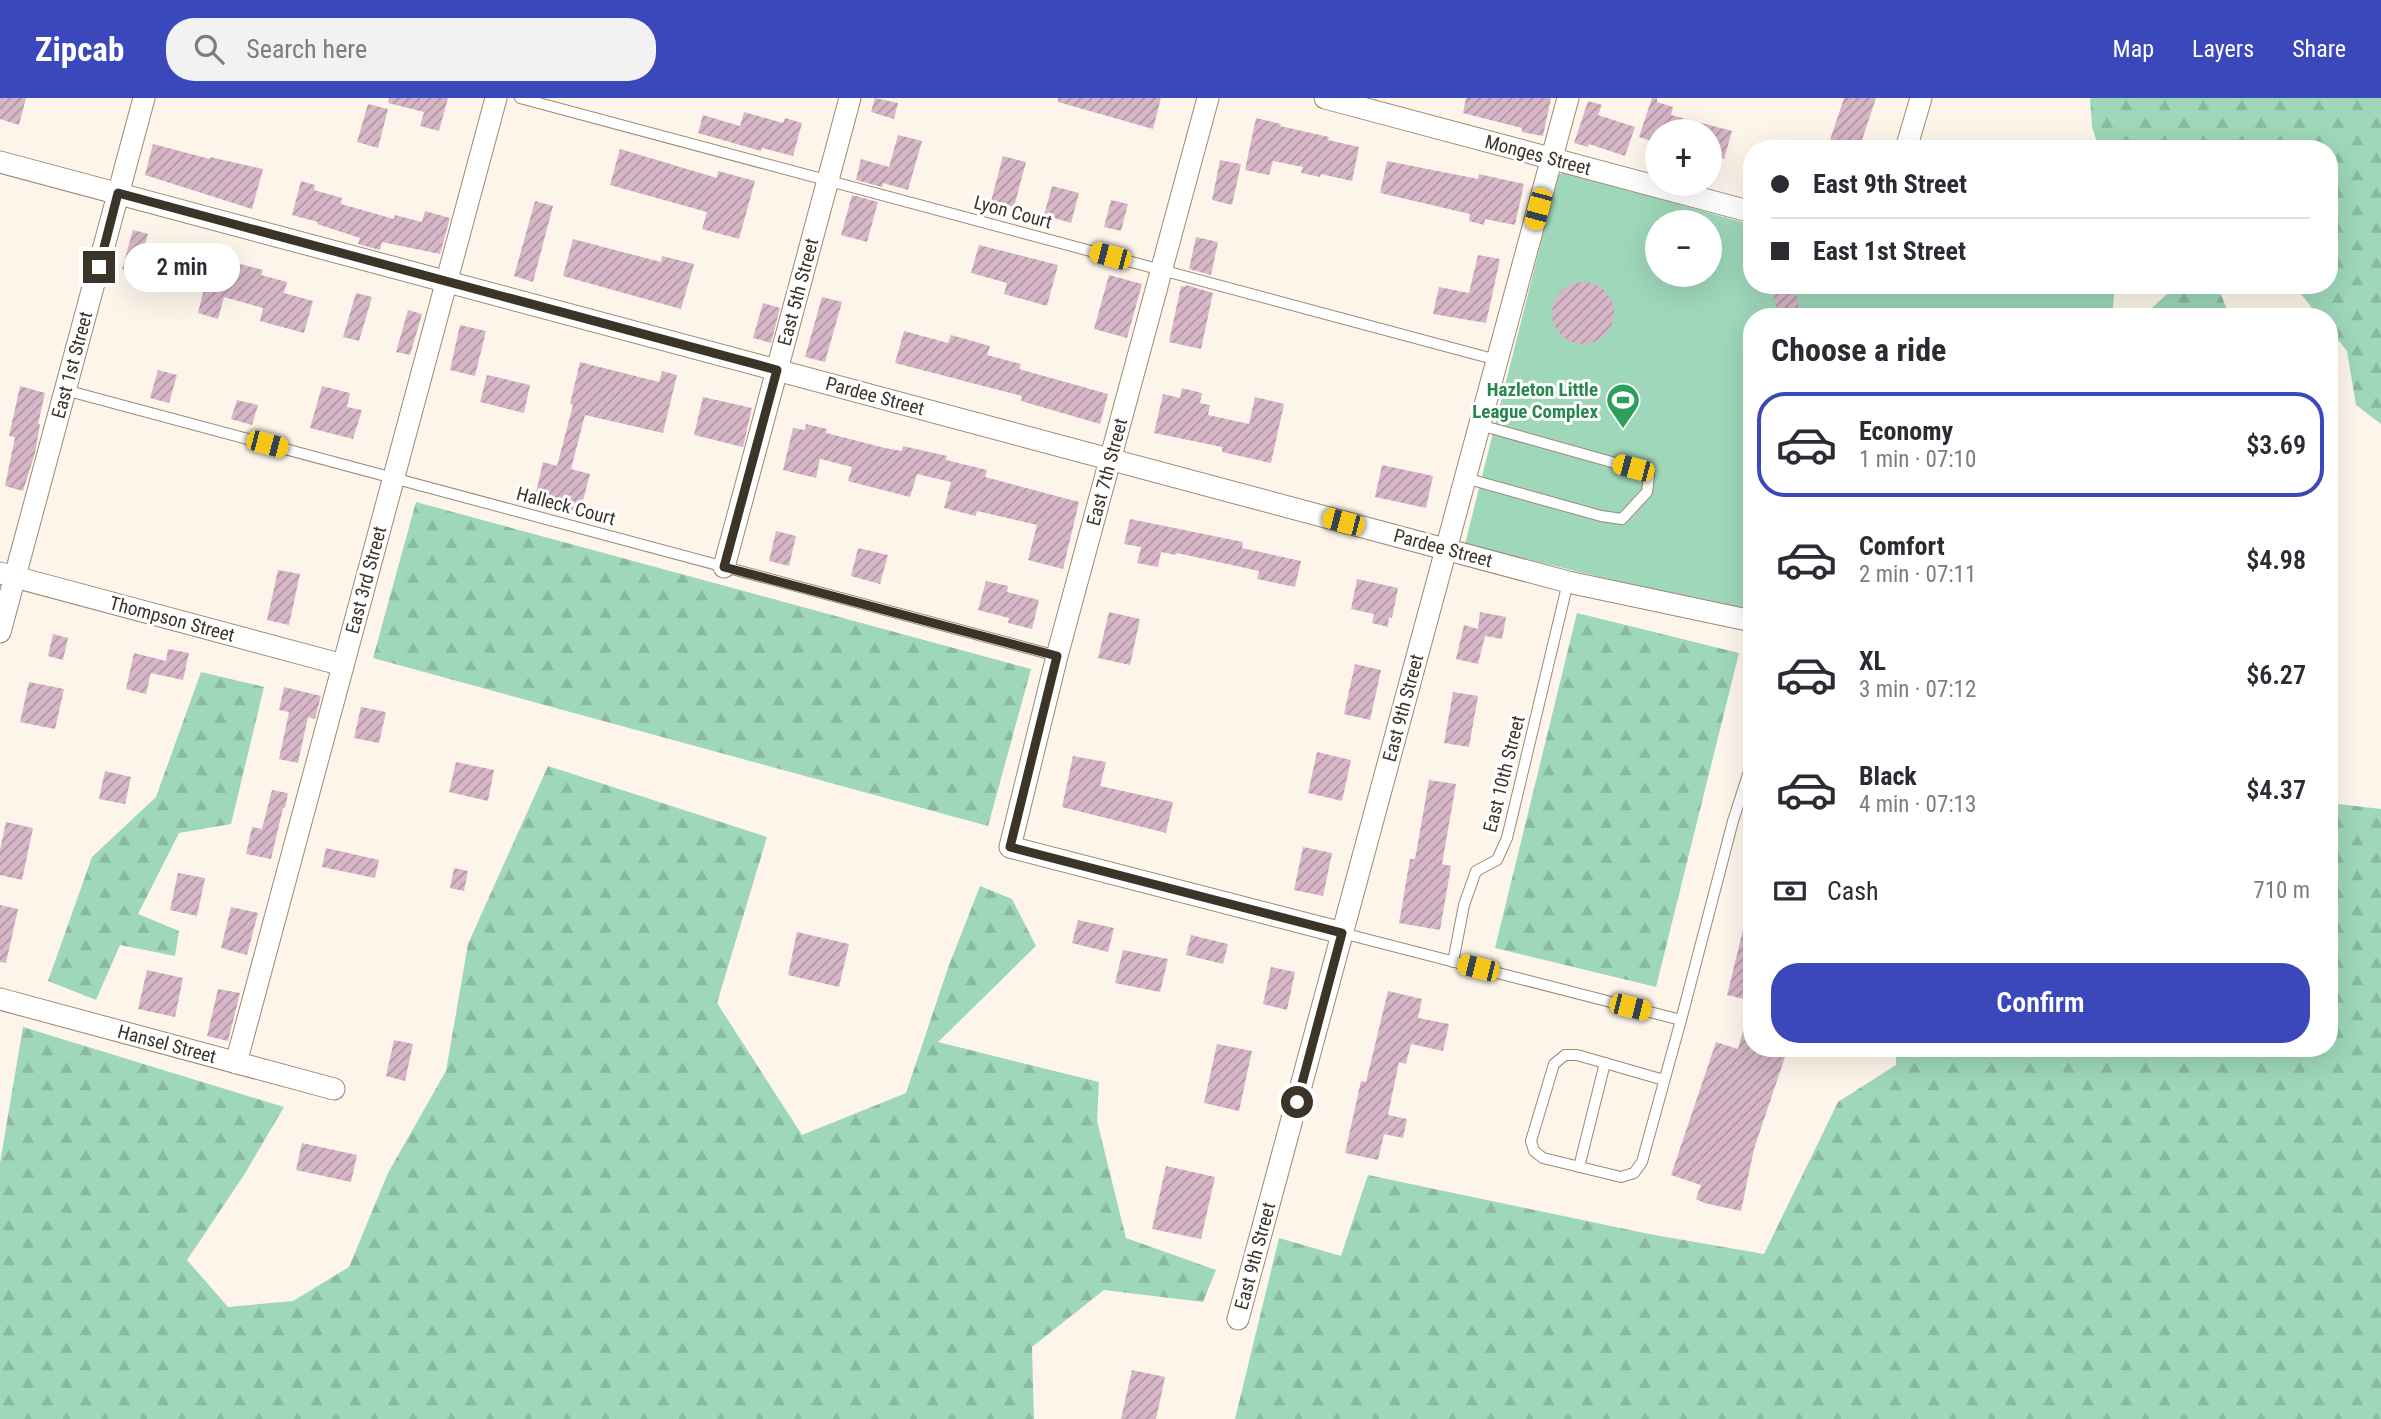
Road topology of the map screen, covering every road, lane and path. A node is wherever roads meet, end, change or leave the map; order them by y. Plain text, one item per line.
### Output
1 (144, 98) edge
2 (496, 98) edge
3 (520, 98) edge
4 (850, 98) edge
5 (1208, 98) edge
6 (1325, 98) edge
7 (1568, 98) edge
8 (1921, 98) edge
9 (1909, 140) edge
10 (1551, 159) junction
11 (0, 162) edge
12 (828, 181) junction
13 (118, 193) junction
14 (1743, 210) edge
15 (1161, 270) junction
16 (447, 282) junction
17 (1497, 360) junction
18 (777, 370) junction
19 (65, 390) junction
20 (1480, 425) junction
21 (1110, 459) junction
22 (394, 478) junction
23 (1465, 478) junction
24 (1446, 549) junction
25 (724, 567) junction
26 (7, 575) edge
27 (1568, 582) junction
28 (1743, 619) edge
29 (0, 632) edge
30 (1057, 656) junction
31 (343, 665) junction
32 (1743, 790) edge
33 (1342, 933) junction
34 (1453, 961) junction
35 (0, 999) edge
36 (1681, 1020) junction
37 (236, 1063) junction
38 (1605, 1063) junction
39 (1664, 1080) junction
40 (334, 1089) dead end
41 (1579, 1167) junction
42 (1238, 1319) dead end

1 - 13 street, East 1st Street
2 - 16 street, East 3rd Street
3 - 12 lane, Lyon Court
4 - 12 street, East 5th Street
5 - 15 street, East 7th Street
6 - 10 street, Monges Street
7 - 10 street, East 9th Street
8 - 9 street
10 - 14 street, Monges Street
10 - 17 street, East 9th Street
11 - 13 street, Pardee Street
12 - 15 lane, Lyon Court
12 - 18 street, East 5th Street
13 - 16 street, Pardee Street
13 - 19 street, East 1st Street
15 - 17 lane, Lyon Court
15 - 21 street, East 7th Street
16 - 18 street, Pardee Street
16 - 22 street, East 3rd Street
17 - 20 street, East 9th Street
18 - 21 street, Pardee Street
18 - 25 street, East 5th Street
19 - 22 lane, Halleck Court
19 - 26 street, East 1st Street
20 - 23 street, East 9th Street
20 - 23 lane
21 - 24 street, Pardee Street
21 - 30 street, East 7th Street
22 - 25 lane, Halleck Court
22 - 31 street, East 3rd Street
23 - 24 street, East 9th Street
24 - 27 street, Pardee Street
24 - 33 street, East 9th Street
25 - 30 lane, Halleck Court
26 - 29 street, East 1st Street
26 - 31 street, Thompson Street
27 - 28 street, Pardee Street
27 - 34 lane, East 10th Street
30 - 33 street, East 7th Street
31 - 37 street, East 3rd Street
32 - 36 lane
33 - 34 lane
33 - 42 street, East 9th Street
34 - 36 lane
35 - 37 street, Hansel Street
36 - 39 lane
37 - 40 street, Hansel Street
38 - 39 lane
38 - 41 lane
38 - 41 lane
39 - 41 lane

